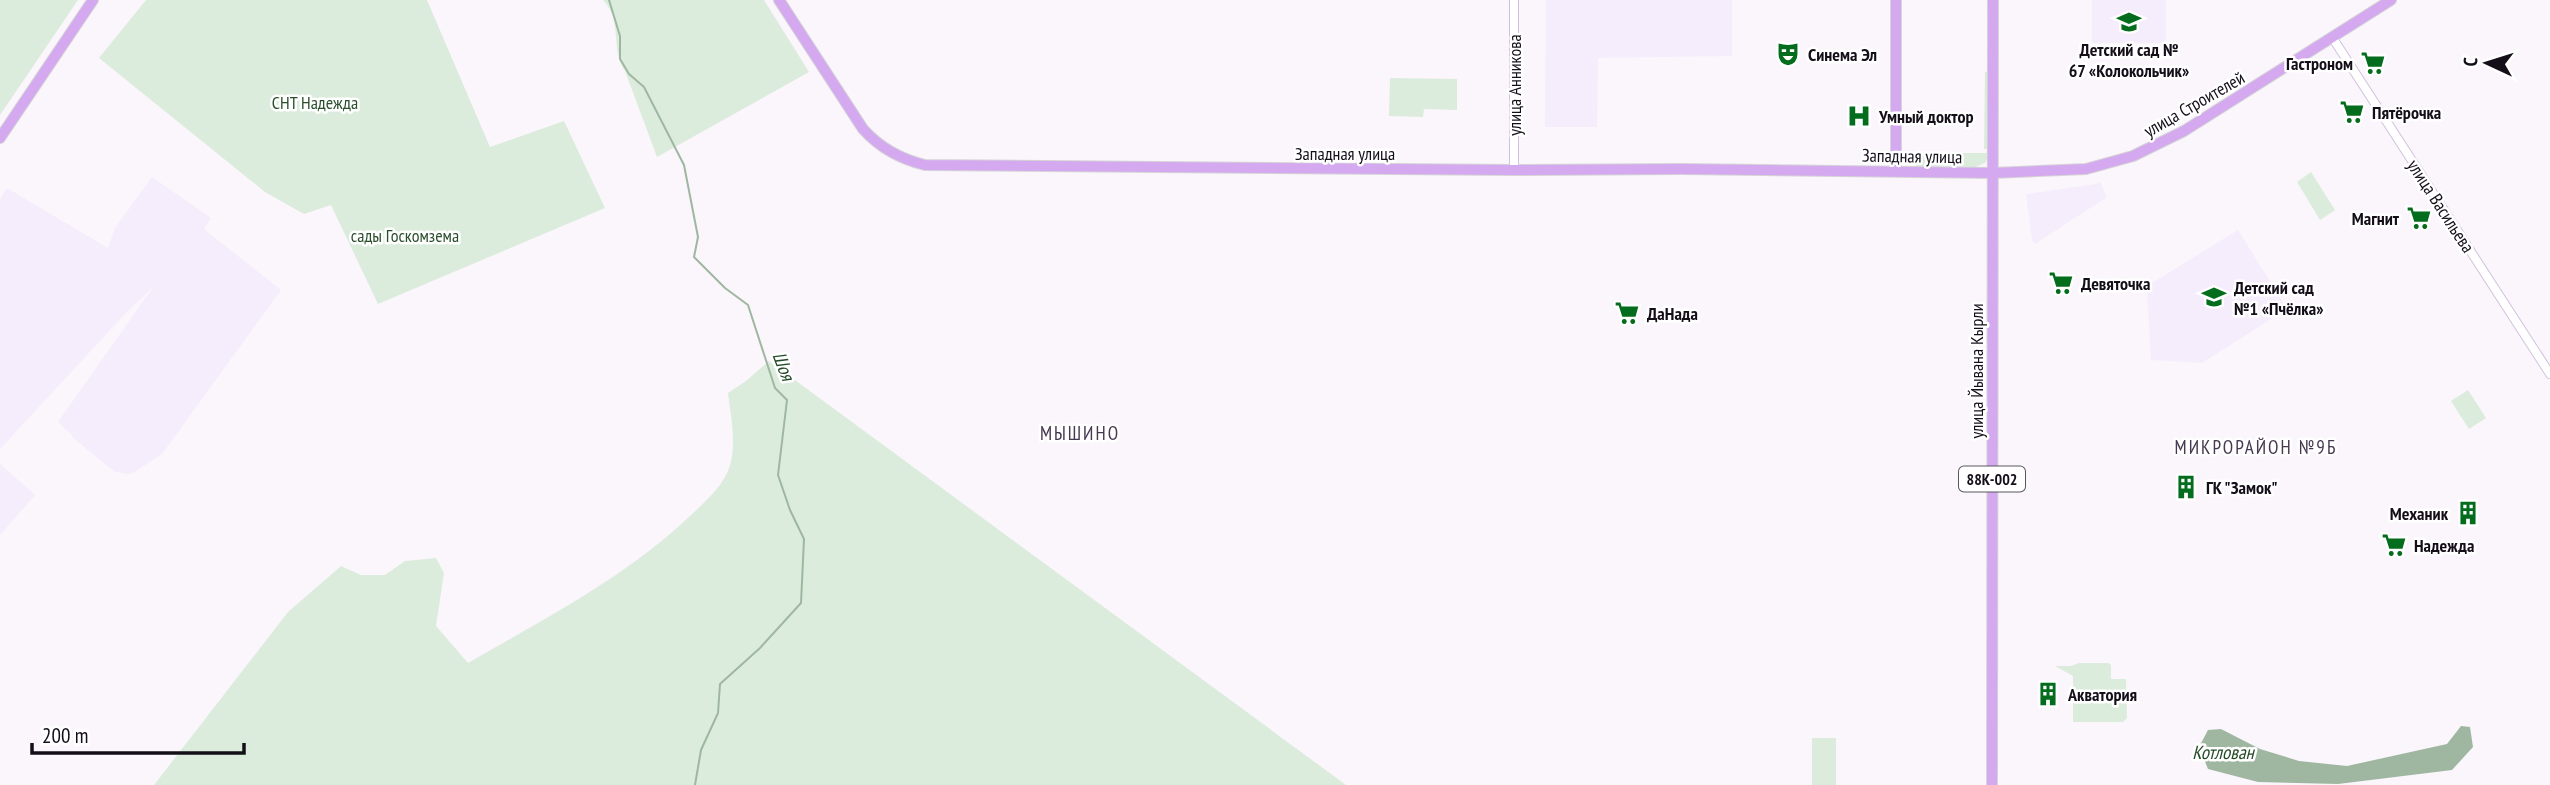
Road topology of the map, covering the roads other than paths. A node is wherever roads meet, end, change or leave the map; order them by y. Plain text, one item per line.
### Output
1 (93, 0) edge
2 (779, 0) edge
3 (1514, 0) edge
4 (1896, 0) edge
5 (1993, 0) edge
6 (2390, 0) edge
7 (2332, 37) junction
8 (0, 138) edge
9 (1514, 170) junction
10 (1896, 171) junction
11 (1993, 173) junction
12 (2550, 374) edge
13 (1992, 785) edge

1 - 8 main road
2 - 9 main road, Западная улица
3 - 9 street, улица Анникова
4 - 10 main road
5 - 11 main road, улица Йывана Кырли
6 - 7 main road, улица Строителей
7 - 11 main road, улица Строителей
7 - 12 street, улица Васильева
9 - 10 main road, Западная улица
10 - 11 main road, Западная улица
11 - 13 main road, улица Йывана Кырли / 88К-002

